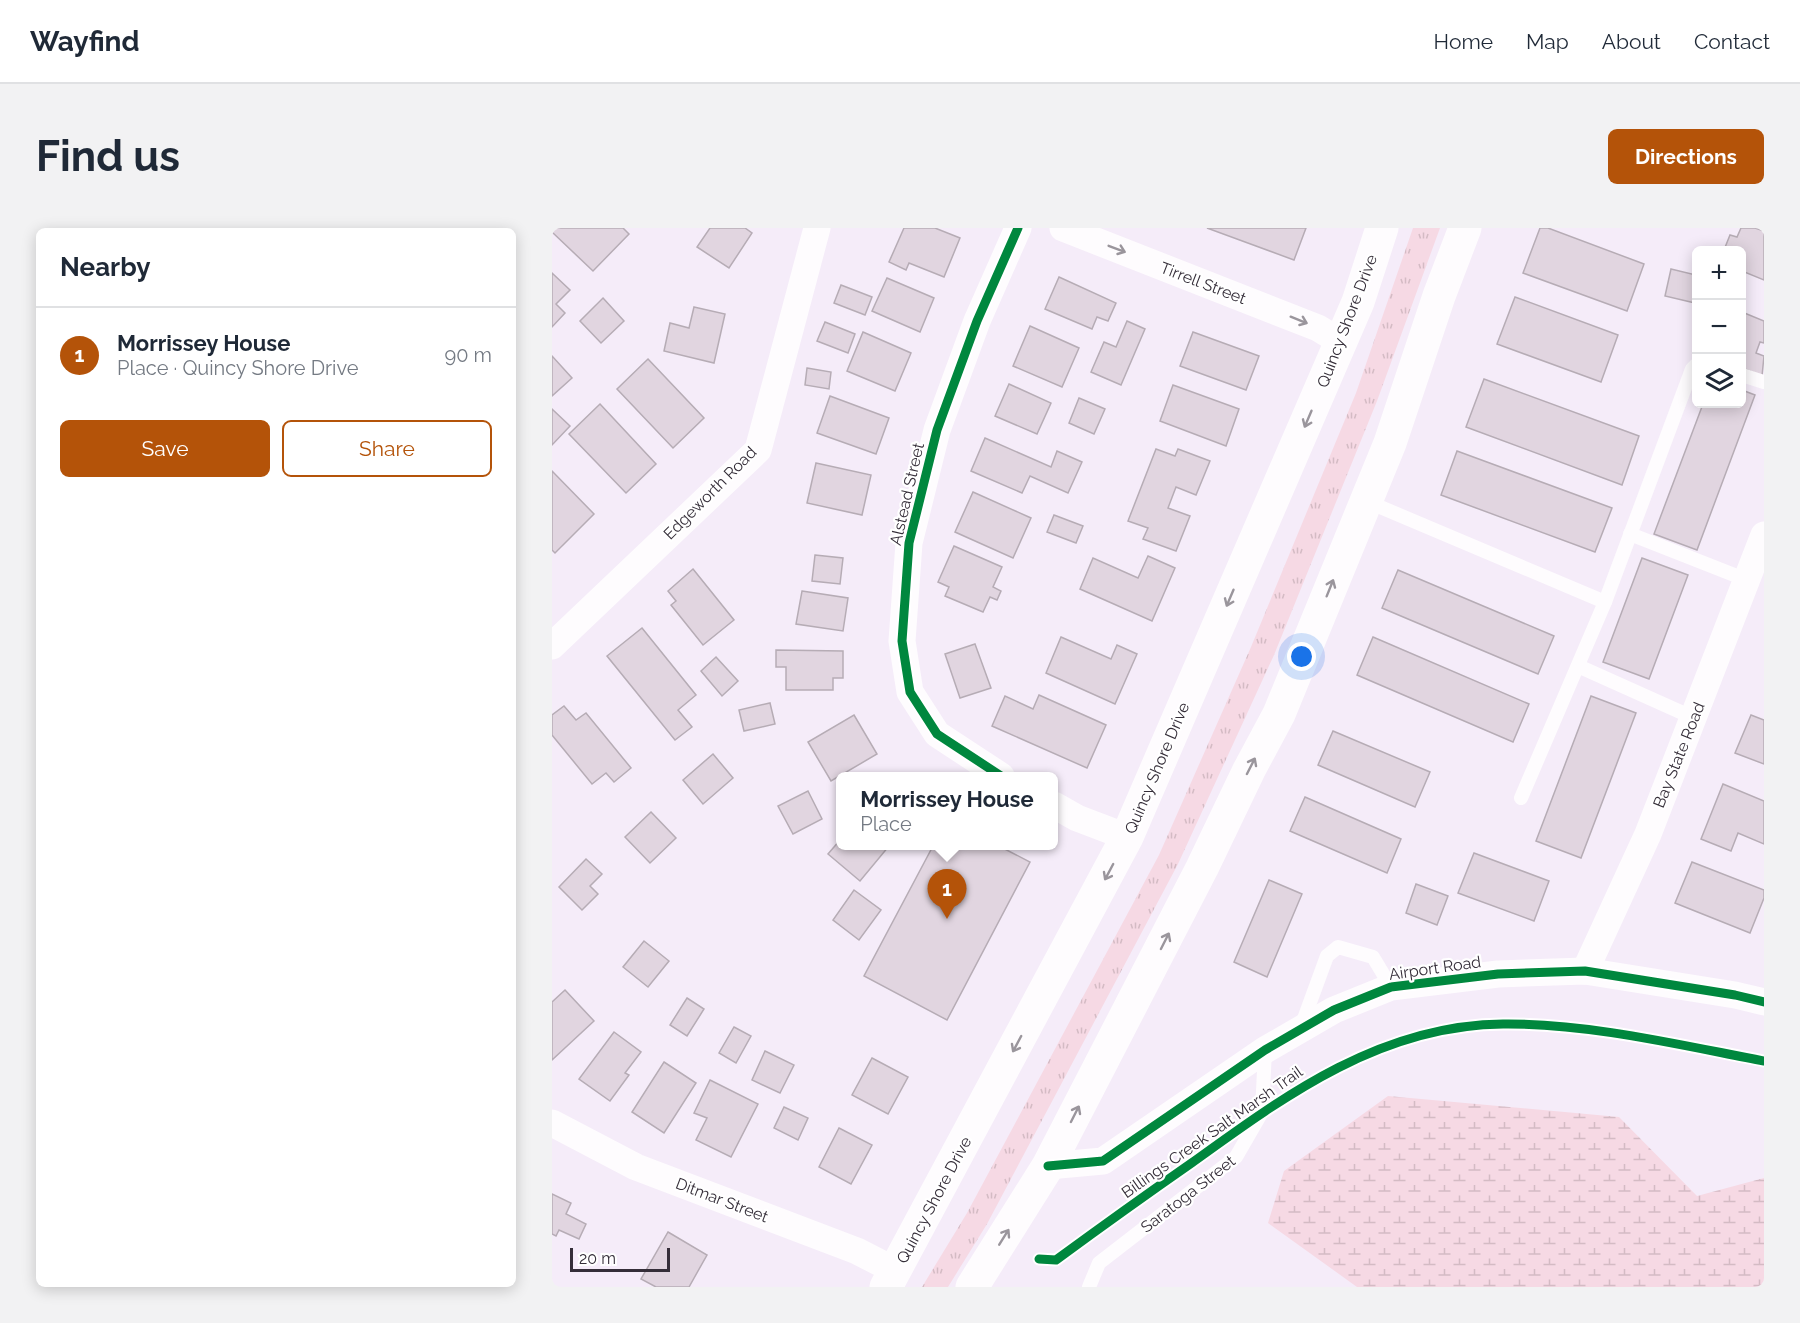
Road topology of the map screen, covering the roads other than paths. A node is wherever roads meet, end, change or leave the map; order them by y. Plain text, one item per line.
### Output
1 (817, 228) edge
2 (1018, 228) edge
3 (1063, 228) edge
4 (1382, 228) edge
5 (1465, 228) edge
6 (1341, 342) junction
7 (1692, 369) edge
8 (1746, 376) edge
9 (1764, 382) edge
10 (1366, 501) junction
11 (1630, 534) junction
12 (1764, 535) edge
13 (1747, 580) junction
14 (1605, 602) junction
15 (552, 646) edge
16 (1578, 666) junction
17 (1694, 718) junction
18 (994, 772) edge
19 (1521, 798) dead end
20 (1058, 808) edge
21 (1127, 837) junction
22 (1585, 970) junction
23 (1391, 987) junction
24 (1764, 1002) edge
25 (1300, 1031) junction
26 (1265, 1050) junction
27 (552, 1123) edge
28 (1048, 1166) junction
29 (891, 1279) edge
30 (972, 1287) edge
31 (1089, 1287) edge

1 - 15 street, Edgeworth Road
2 - 18 street, Alstead Street
3 -> 6 street, Tirrell Street
4 - 6 main road, Quincy Shore Drive
5 - 10 main road
6 -> 21 main road, Quincy Shore Drive
7 - 11 lane
8 - 9 lane
10 - 14 lane
28 -> 10 main road
11 - 13 lane
11 - 14 lane
12 - 13 street, Bay State Road
13 - 17 street, Bay State Road
14 - 16 lane
16 - 17 lane
16 - 19 lane
17 - 22 street, Bay State Road
20 - 21 street
21 -> 29 main road, Quincy Shore Drive
22 - 23 street, Airport Road
22 - 24 street, Airport Road
23 - 25 street, Airport Road
23 - 25 lane
25 - 26 street, Airport Road
26 - 28 street, Airport Road
26 - 31 lane, Saratoga Street
27 - 29 street, Ditmar Street
30 -> 28 main road

